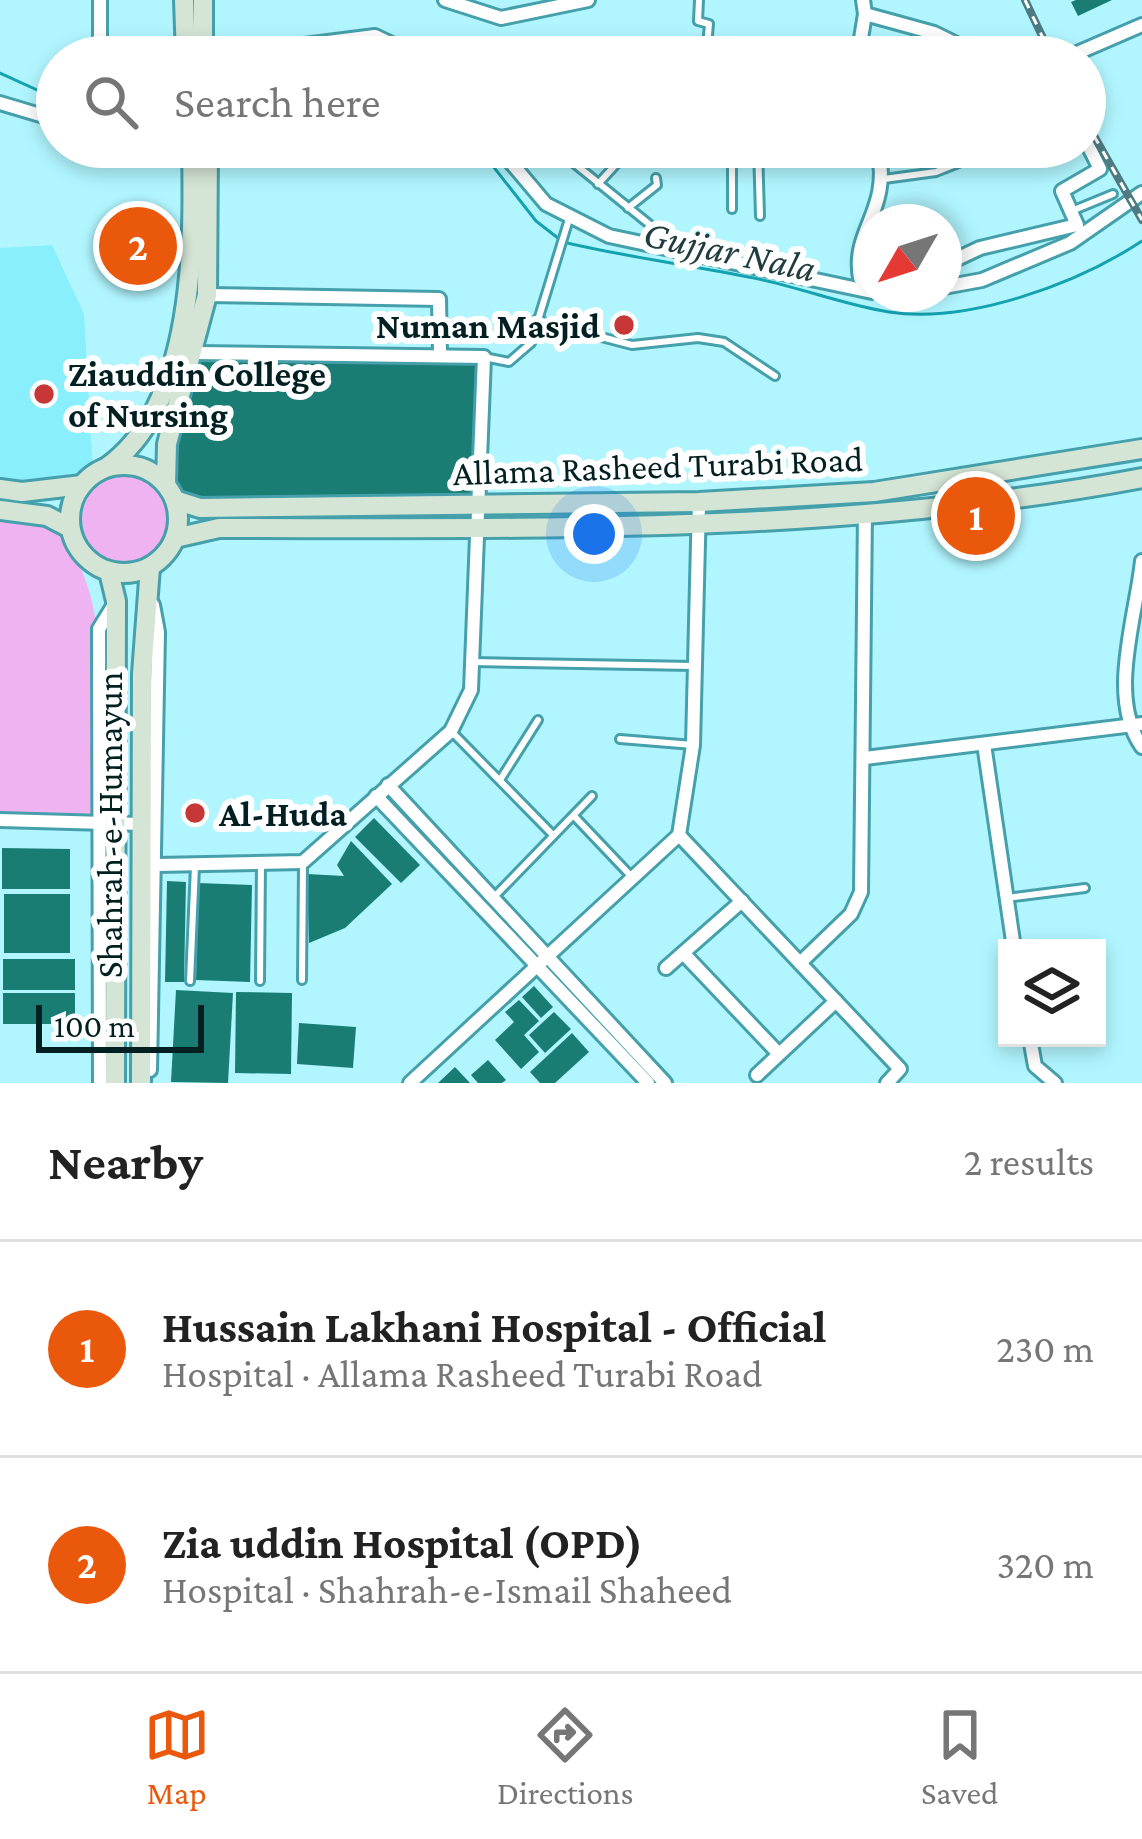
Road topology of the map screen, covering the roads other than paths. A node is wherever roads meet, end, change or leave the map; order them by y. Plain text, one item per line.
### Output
1 (100, 0) edge
2 (184, 0) edge
3 (203, 0) edge
4 (445, 0) edge
5 (588, 0) edge
6 (699, 0) edge
7 (864, 7) edge
8 (1142, 25) edge
9 (100, 36) edge
10 (185, 36) edge
11 (203, 36) edge
12 (708, 36) edge
13 (940, 36) edge
14 (1106, 41) edge
15 (0, 103) edge
16 (36, 114) edge
17 (198, 168) edge
18 (200, 168) edge
19 (519, 168) edge
20 (579, 168) edge
21 (613, 168) edge
22 (733, 168) edge
23 (759, 168) edge
24 (882, 168) edge
25 (946, 168) edge
26 (1099, 168) edge
27 (656, 178) dead end
28 (884, 178) junction
29 (598, 184) junction
30 (1142, 193) edge
31 (1114, 194) dead end
32 (880, 204) edge
33 (628, 208) junction
34 (732, 209) dead end
35 (1071, 212) junction
36 (760, 216) dead end
37 (569, 219) junction
38 (649, 224) dead end
39 (962, 256) edge
40 (962, 284) edge
41 (854, 288) edge
42 (207, 295) junction
43 (536, 320) junction
44 (195, 353) junction
45 (440, 353) junction
46 (484, 357) junction
47 (775, 376) dead end
48 (1142, 449) edge
49 (107, 466) junction
50 (1142, 478) edge
51 (82, 484) junction
52 (0, 489) edge
53 (171, 492) junction
54 (908, 497) junction
55 (699, 502) junction
56 (474, 505) junction
57 (816, 505) junction
58 (0, 510) edge
59 (865, 512) junction
60 (699, 524) junction
61 (70, 528) junction
62 (473, 529) junction
63 (175, 538) junction
64 (1142, 561) edge
65 (110, 572) junction
66 (150, 576) junction
67 (1141, 580) edge
68 (472, 662) junction
69 (698, 666) junction
70 (538, 720) dead end
71 (1137, 727) edge
72 (451, 730) junction
73 (620, 739) dead end
74 (984, 744) junction
75 (693, 745) junction
76 (1142, 747) edge
77 (865, 758) junction
78 (500, 780) junction
79 (388, 785) junction
80 (376, 796) junction
81 (592, 796) dead end
82 (574, 816) junction
83 (0, 820) edge
84 (106, 823) junction
85 (141, 824) junction
86 (553, 835) junction
87 (679, 835) junction
88 (303, 862) junction
89 (261, 863) junction
90 (157, 865) junction
91 (195, 866) junction
92 (630, 875) junction
93 (1085, 888) dead end
94 (494, 897) junction
95 (1006, 898) junction
96 (742, 901) junction
97 (1013, 939) edge
98 (548, 952) junction
99 (685, 955) junction
100 (800, 963) junction
101 (536, 964) junction
102 (666, 968) dead end
103 (302, 980) dead end
104 (190, 981) dead end
105 (260, 981) dead end
106 (836, 1001) junction
107 (1032, 1047) edge
108 (779, 1054) junction
109 (757, 1075) dead end
110 (100, 1083) edge
111 (115, 1083) edge
112 (145, 1083) edge
113 (410, 1083) edge
114 (648, 1083) edge
115 (665, 1083) edge
116 (887, 1083) edge
117 (1055, 1083) edge

1 - 9 street
2 - 10 main road
3 - 11 main road
4 - 5 street
6 - 12 lane
7 - 13 street
8 - 14 street
15 - 16 street
17 - 49 main road
18 - 42 main road
19 - 37 street
20 - 29 lane
21 - 29 lane
22 - 34 lane
23 - 36 lane
24 - 28 street
25 - 28 lane
26 - 35 street
27 - 33 lane
28 - 32 street
29 - 33 lane
30 - 40 street
31 - 35 lane
33 - 38 lane
35 - 39 street
37 - 41 street
37 - 43 lane
42 - 44 main road
42 - 45 street
43 - 46 lane
43 - 47 lane
44 - 45 street
44 - 53 main road
45 - 46 street
46 - 56 street
48 - 54 main road, Allama Rasheed Turabi Road
49 - 51 main road
49 - 53 main road
50 - 54 main road, Allama Rasheed Turabi Road
51 - 52 main road
51 - 61 main road
53 - 56 main road, Allama Rasheed Turabi Road
53 - 63 main road
54 - 57 main road, Allama Rasheed Turabi Road
54 - 59 main road, Allama Rasheed Turabi Road
55 - 56 main road, Allama Rasheed Turabi Road
55 - 57 main road, Allama Rasheed Turabi Road
55 - 60 street
56 - 62 street
57 - 59 main road, Allama Rasheed Turabi Road
57 - 60 main road, Allama Rasheed Turabi Road
58 - 61 main road
59 - 77 street
60 - 62 main road, Allama Rasheed Turabi Road
60 - 69 street
61 - 65 main road
62 - 63 main road, Allama Rasheed Turabi Road
62 - 68 street
63 - 66 main road
64 - 67 street
65 - 66 main road
65 - 84 main road, Shahrah-e-Humayun
66 - 85 main road, Shahrah-e-Humayun
66 - 90 street
67 - 71 street
68 - 69 lane
68 - 72 street
69 - 75 street
70 - 78 lane
71 - 74 street
71 - 76 street
72 - 78 lane
72 - 79 street
73 - 75 lane
74 - 77 street
74 - 95 street
75 - 87 street
77 - 100 street
78 - 86 lane
79 - 80 street
79 - 94 street
80 - 88 street
80 - 101 street
81 - 82 lane
82 - 86 lane
82 - 92 lane
83 - 84 street
84 - 85 street
84 - 110 street
84 - 111 main road, Shahrah-e-Humayun
85 - 112 main road, Shahrah-e-Humayun
86 - 94 lane
87 - 92 street
87 - 96 street
88 - 89 street
88 - 103 lane
89 - 91 street
89 - 105 lane
90 - 91 street
90 - 112 street
91 - 104 lane
92 - 98 street
93 - 95 lane
94 - 98 street
95 - 97 street
96 - 99 street
96 - 100 street
98 - 101 street
98 - 115 street
99 - 102 street
99 - 108 street
100 - 106 street
101 - 113 street
101 - 114 street
106 - 108 street
106 - 116 street
107 - 117 street
108 - 109 street

